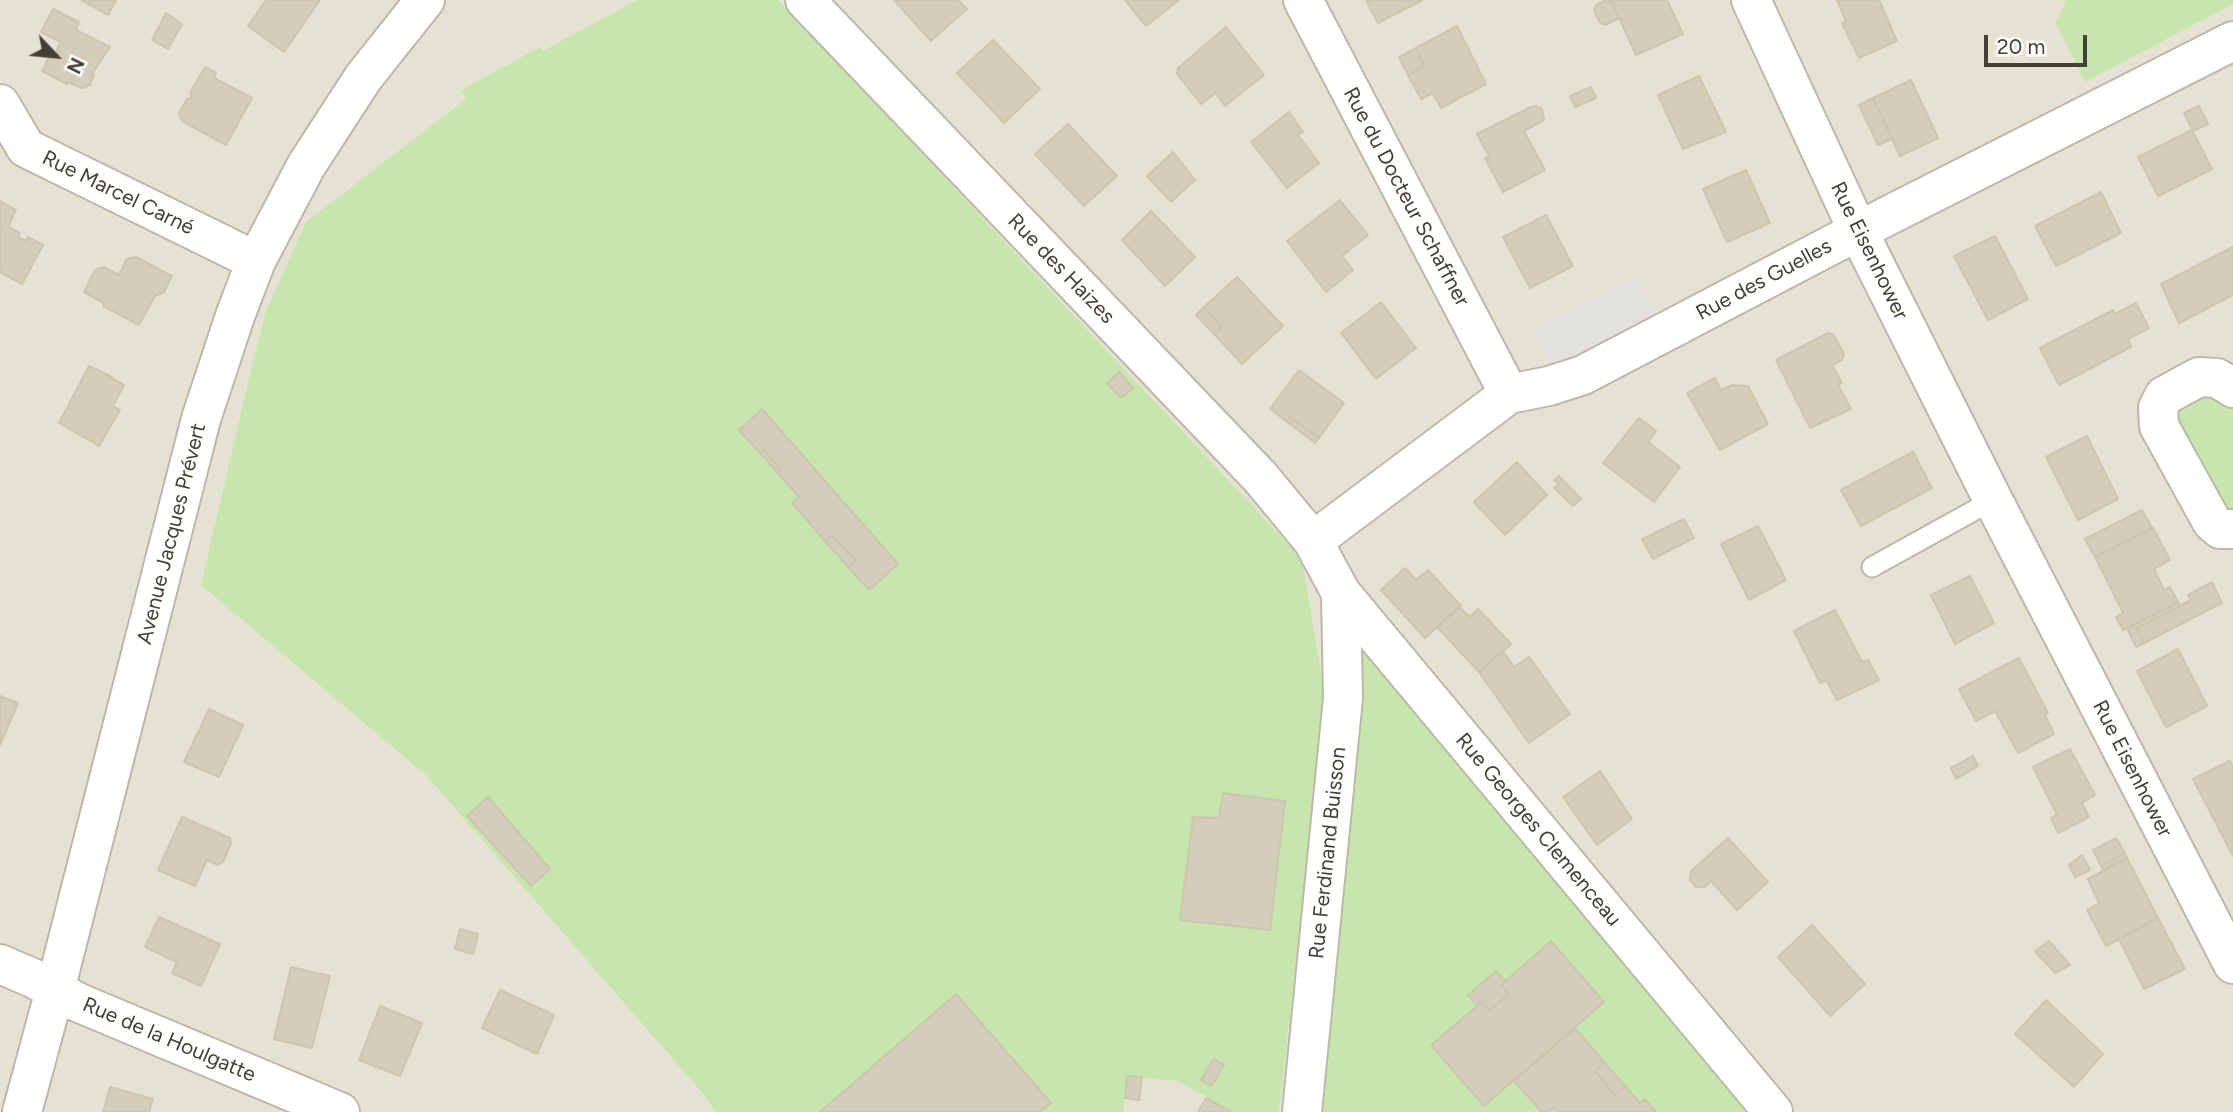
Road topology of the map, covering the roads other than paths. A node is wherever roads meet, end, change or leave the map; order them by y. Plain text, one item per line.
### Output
1 (425, 0) edge
2 (805, 0) edge
3 (1303, 0) edge
4 (1751, 0) edge
5 (2233, 41) edge
6 (0, 104) edge
7 (1858, 231) junction
8 (256, 261) junction
9 (2233, 388) edge
10 (1508, 394) junction
11 (1993, 500) junction
12 (2233, 529) edge
13 (1313, 541) junction
14 (1872, 567) dead end
15 (1341, 593) junction
16 (0, 964) edge
17 (2233, 964) edge
18 (55, 990) junction
19 (22, 1112) edge
20 (340, 1112) edge
21 (1302, 1112) edge
22 (1773, 1112) edge

1 - 8 street, Avenue Jacques Prévert
2 - 13 street, Rue des Haizes
3 - 10 street, Rue du Docteur Schaffner
4 - 7 street, Rue Eisenhower
5 - 7 street, Rue des Guelles
6 - 8 street, Rue Marcel Carné
7 - 10 street, Rue des Guelles
7 - 11 street, Rue Eisenhower
8 - 18 street, Avenue Jacques Prévert
9 - 12 street
10 - 13 street, Rue des Guelles
11 - 14 lane
11 - 17 street, Rue Eisenhower
13 - 15 street, Rue Georges Clemenceau
15 - 21 street, Rue Ferdinand Buisson
15 - 22 street, Rue Georges Clemenceau
16 - 18 street, Rue de la Houlgatte
18 - 19 street, Avenue Jacques Prévert
18 - 20 street, Rue de la Houlgatte

